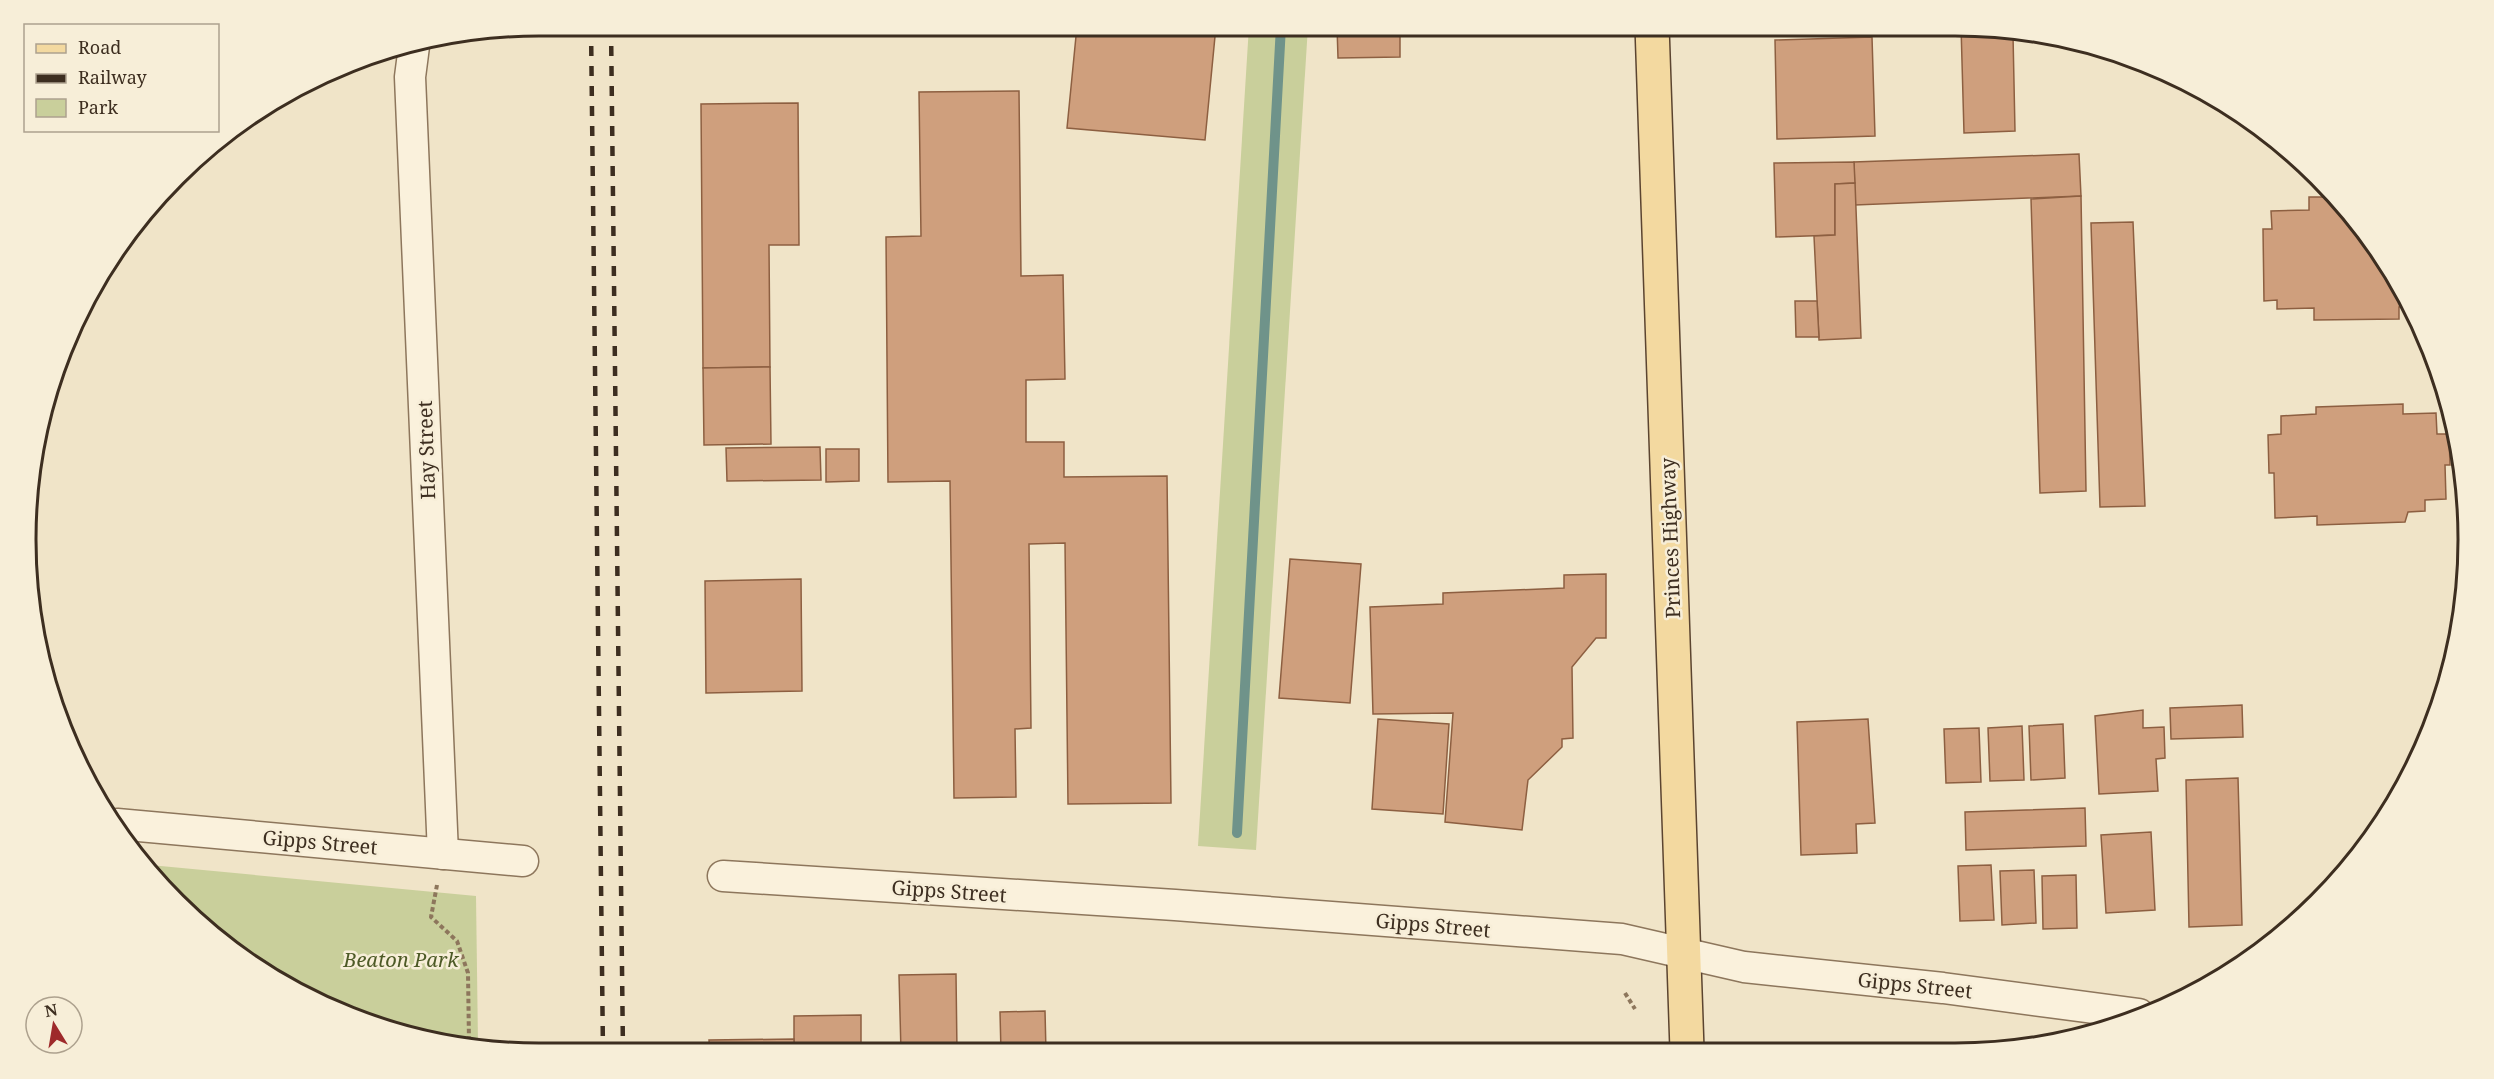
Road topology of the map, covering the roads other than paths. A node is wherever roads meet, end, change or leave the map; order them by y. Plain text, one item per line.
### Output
1 (1652, 36) edge
2 (413, 52) edge
3 (125, 825) edge
4 (443, 854) junction
5 (523, 861) dead end
6 (723, 876) dead end
7 (1685, 954) junction
8 (2126, 1012) edge
9 (1687, 1043) edge

1 - 7 main road, Princes Highway
2 - 4 street, Hay Street
3 - 4 street, Gipps Street
4 - 5 street, Gipps Street
6 - 7 street, Gipps Street
7 - 8 street, Gipps Street
7 - 9 main road, Princes Highway

